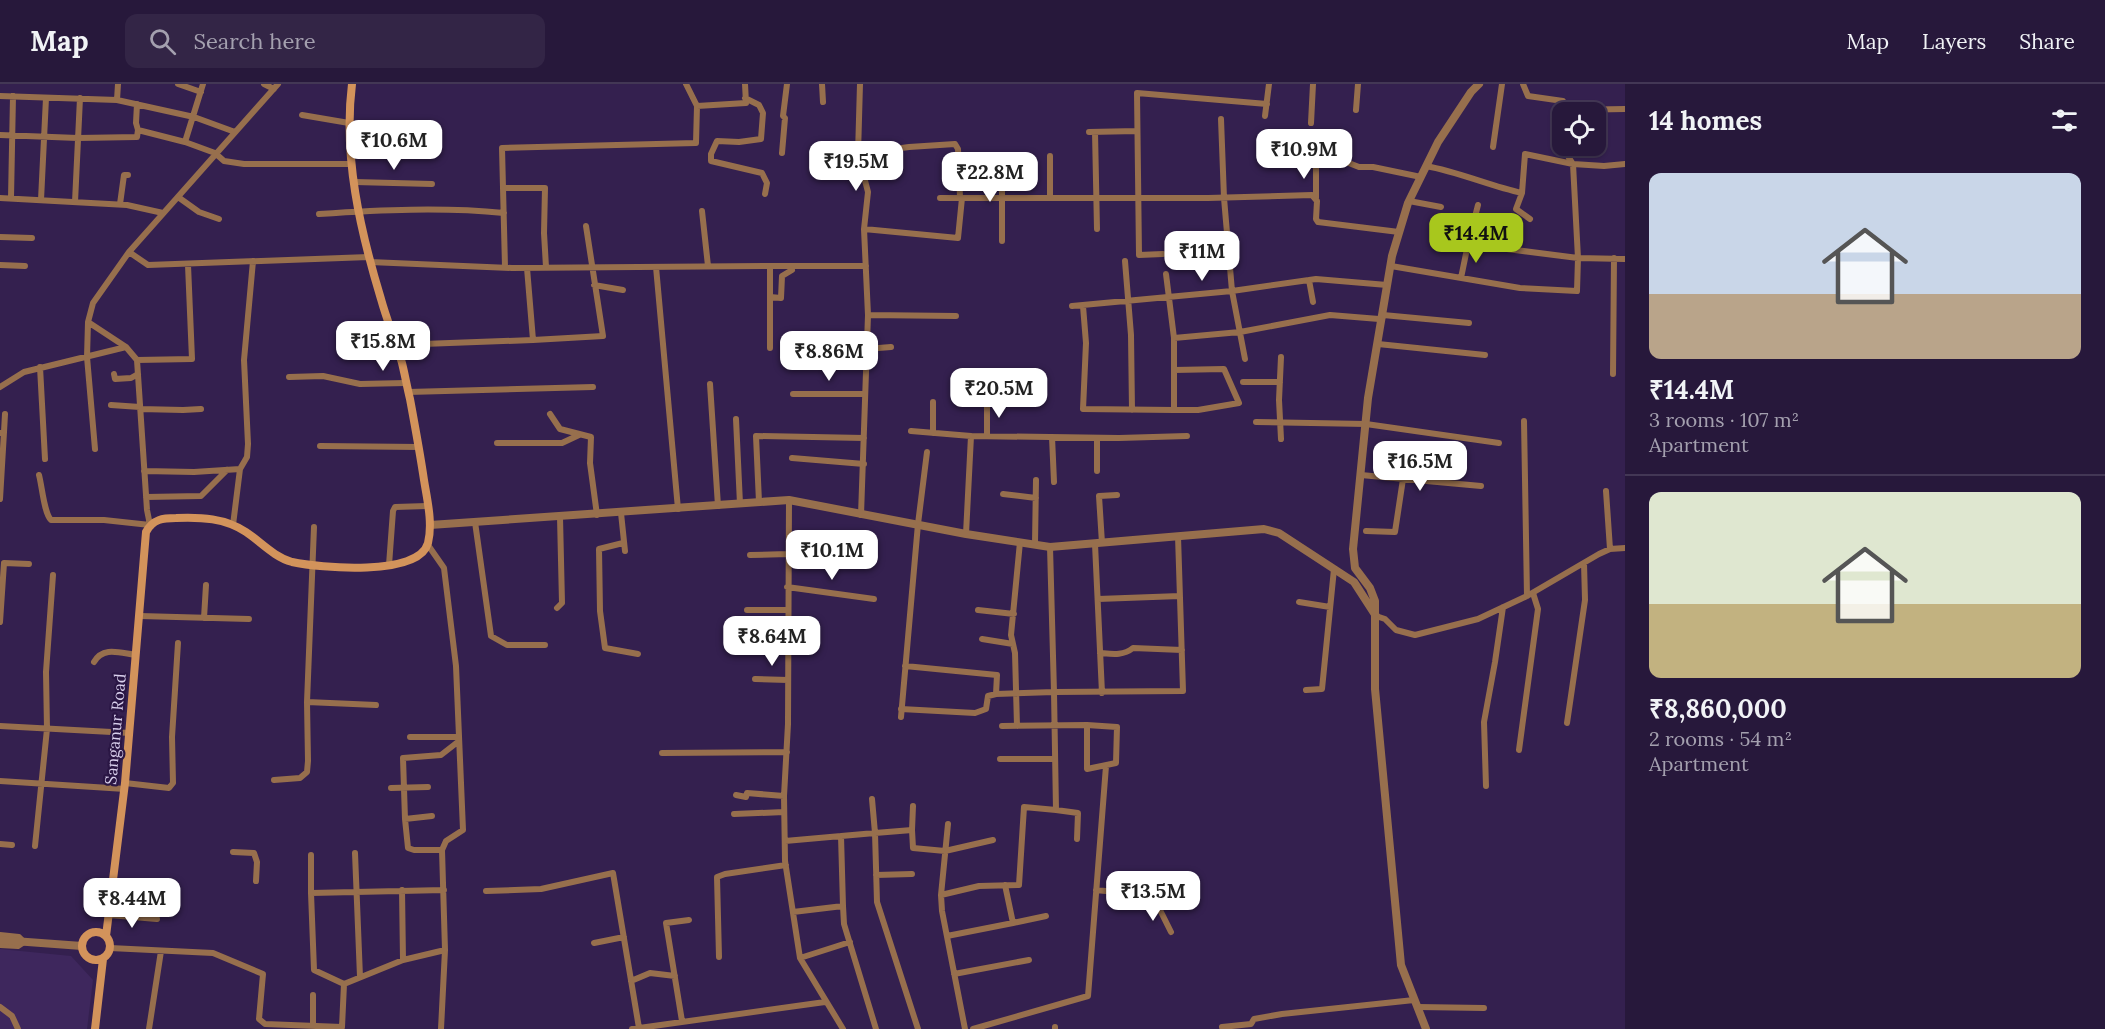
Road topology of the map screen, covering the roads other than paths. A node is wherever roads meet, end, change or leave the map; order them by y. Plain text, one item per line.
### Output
1 (118, 84) edge
2 (178, 84) edge
3 (203, 84) edge
4 (264, 84) edge
5 (351, 84) edge
6 (686, 84) edge
7 (745, 84) edge
8 (787, 84) edge
9 (822, 84) edge
10 (860, 84) edge
11 (1269, 84) edge
12 (1313, 84) edge
13 (1358, 84) edge
14 (1479, 84) edge
15 (1502, 84) edge
16 (1523, 84) edge
17 (276, 87) edge
18 (201, 92) junction
19 (0, 96) edge
20 (13, 96) junction
21 (46, 98) junction
22 (80, 98) junction
23 (745, 98) junction
24 (117, 100) junction
25 (823, 102) dead end
26 (1564, 102) edge
27 (137, 104) junction
28 (1267, 104) junction
29 (697, 106) junction
30 (1625, 109) edge
31 (1356, 110) dead end
32 (1606, 110) edge
33 (302, 115) dead end
34 (1265, 116) dead end
35 (194, 117) junction
36 (1221, 119) dead end
37 (349, 123) junction
38 (1311, 123) dead end
39 (138, 130) junction
40 (1137, 131) junction
41 (236, 132) junction
42 (0, 135) edge
43 (13, 135) junction
44 (44, 136) junction
45 (78, 138) junction
46 (185, 142) junction
47 (1334, 142) dead end
48 (1493, 147) dead end
49 (215, 153) junction
50 (782, 153) dead end
51 (858, 154) junction
52 (1050, 156) dead end
53 (1568, 156) edge
54 (1317, 163) dead end
55 (351, 164) junction
56 (1002, 164) dead end
57 (1573, 164) junction
58 (1625, 164) edge
59 (1426, 166) junction
60 (128, 175) dead end
61 (1421, 177) junction
62 (355, 182) junction
63 (432, 184) dead end
64 (503, 188) junction
65 (1522, 193) junction
66 (765, 194) dead end
67 (178, 197) junction
68 (0, 198) edge
69 (11, 198) junction
70 (940, 198) dead end
71 (961, 198) junction
72 (1002, 198) junction
73 (1050, 198) junction
74 (1096, 198) junction
75 (1139, 198) junction
76 (1224, 198) junction
77 (1316, 198) junction
78 (41, 200) junction
79 (1409, 201) junction
80 (75, 202) junction
81 (120, 204) junction
82 (1478, 205) dead end
83 (1441, 207) dead end
84 (360, 211) junction
85 (702, 211) dead end
86 (163, 213) junction
87 (504, 213) junction
88 (319, 214) dead end
89 (219, 219) dead end
90 (1530, 219) dead end
91 (586, 226) dead end
92 (864, 229) junction
93 (1097, 229) dead end
94 (1399, 232) junction
95 (0, 237) edge
96 (32, 238) dead end
97 (1002, 241) dead end
98 (1468, 244) junction
99 (129, 252) junction
100 (1229, 253) junction
101 (1163, 254) dead end
102 (1189, 257) dead end
103 (1578, 258) junction
104 (1614, 258) junction
105 (369, 259) junction
106 (1625, 259) edge
107 (253, 261) junction
108 (1125, 261) dead end
109 (0, 265) edge
110 (188, 265) junction
111 (26, 266) dead end
112 (708, 266) junction
113 (770, 266) junction
114 (866, 266) junction
115 (1391, 266) junction
116 (505, 267) junction
117 (546, 267) junction
118 (591, 267) junction
119 (656, 267) junction
120 (526, 268) junction
121 (792, 270) dead end
122 (1166, 274) dead end
123 (1461, 278) junction
124 (1309, 280) junction
125 (594, 285) junction
126 (1388, 285) junction
127 (623, 290) dead end
128 (1232, 291) junction
129 (770, 297) junction
130 (1169, 297) junction
131 (1129, 301) junction
132 (1313, 302) dead end
133 (1072, 306) dead end
134 (1083, 306) junction
135 (868, 315) junction
136 (1383, 315) junction
137 (956, 316) dead end
138 (88, 322) junction
139 (1469, 323) dead end
140 (1240, 332) junction
141 (1174, 338) junction
142 (533, 340) junction
143 (1378, 344) junction
144 (396, 345) junction
145 (126, 347) junction
146 (891, 347) dead end
147 (770, 348) dead end
148 (866, 349) junction
149 (1485, 355) dead end
150 (87, 357) junction
151 (1281, 357) dead end
152 (1245, 359) dead end
153 (137, 360) junction
154 (40, 367) junction
155 (1174, 370) junction
156 (114, 374) dead end
157 (138, 374) junction
158 (1614, 374) dead end
159 (289, 377) dead end
160 (1243, 382) dead end
161 (1280, 382) junction
162 (710, 384) dead end
163 (0, 387) edge
164 (407, 387) junction
165 (593, 387) dead end
166 (793, 394) dead end
167 (864, 394) junction
168 (933, 402) dead end
169 (987, 402) dead end
170 (111, 405) dead end
171 (140, 408) junction
172 (201, 409) dead end
173 (1132, 410) junction
174 (1174, 410) junction
175 (5, 414) dead end
176 (550, 414) dead end
177 (736, 420) dead end
178 (1524, 421) dead end
179 (1256, 422) dead end
180 (1281, 422) junction
181 (1366, 424) junction
182 (911, 431) dead end
183 (2, 433) edge
184 (933, 433) junction
185 (579, 434) junction
186 (971, 436) junction
187 (987, 436) junction
188 (1187, 436) dead end
189 (1052, 437) junction
190 (864, 438) junction
191 (1097, 438) junction
192 (1281, 439) dead end
193 (497, 443) dead end
194 (1499, 443) dead end
195 (320, 446) dead end
196 (419, 447) junction
197 (95, 449) dead end
198 (927, 452) dead end
199 (792, 458) dead end
200 (45, 459) dead end
201 (864, 464) junction
202 (240, 469) junction
203 (228, 470) junction
204 (144, 471) junction
205 (1097, 471) dead end
206 (39, 475) dead end
207 (1360, 475) junction
208 (1403, 479) junction
209 (1036, 480) dead end
210 (1054, 482) dead end
211 (1481, 486) dead end
212 (1606, 491) dead end
213 (1003, 494) dead end
214 (1118, 495) dead end
215 (146, 497) junction
216 (1036, 498) junction
217 (0, 499) edge
218 (789, 500) junction
219 (759, 502) junction
220 (740, 504) junction
221 (427, 506) junction
222 (718, 506) junction
223 (678, 508) junction
224 (621, 513) junction
225 (597, 514) junction
226 (861, 515) junction
227 (560, 517) junction
228 (475, 522) junction
229 (918, 524) junction
230 (150, 525) junction
231 (233, 525) junction
232 (430, 525) junction
233 (314, 527) dead end
234 (1366, 531) dead end
235 (966, 534) junction
236 (1178, 536) junction
237 (1020, 542) junction
238 (623, 543) junction
239 (1099, 543) junction
240 (1035, 544) junction
241 (428, 545) junction
242 (1050, 547) junction
243 (1625, 548) edge
244 (1610, 549) junction
245 (625, 551) dead end
246 (788, 554) junction
247 (750, 555) dead end
248 (1584, 563) junction
249 (29, 564) dead end
250 (312, 564) junction
251 (389, 565) junction
252 (1334, 569) junction
253 (52, 575) dead end
254 (206, 585) dead end
255 (787, 587) junction
256 (1530, 594) junction
257 (1180, 596) junction
258 (874, 598) dead end
259 (1098, 600) junction
260 (1299, 602) dead end
261 (1330, 607) junction
262 (1503, 607) junction
263 (557, 608) dead end
264 (747, 610) dead end
265 (787, 610) junction
266 (978, 610) dead end
267 (1014, 614) junction
268 (140, 616) junction
269 (1376, 616) junction
270 (204, 618) junction
271 (249, 619) dead end
272 (0, 622) edge
273 (982, 639) dead end
274 (178, 642) dead end
275 (1013, 644) junction
276 (545, 645) dead end
277 (1182, 650) junction
278 (1100, 653) junction
279 (638, 654) dead end
280 (136, 655) junction
281 (94, 662) dead end
282 (905, 666) junction
283 (755, 679) dead end
284 (788, 680) junction
285 (1306, 690) dead end
286 (1054, 692) junction
287 (1102, 693) junction
288 (996, 694) junction
289 (1017, 694) junction
290 (307, 702) junction
291 (376, 705) dead end
292 (901, 709) junction
293 (901, 717) dead end
294 (1567, 723) dead end
295 (1087, 725) junction
296 (0, 726) edge
297 (1002, 726) dead end
298 (1017, 726) junction
299 (1054, 726) junction
300 (46, 729) junction
301 (130, 733) junction
302 (410, 737) dead end
303 (459, 739) junction
304 (1519, 750) dead end
305 (787, 752) junction
306 (662, 753) dead end
307 (1000, 759) dead end
308 (1055, 759) junction
309 (1106, 766) junction
310 (274, 780) dead end
311 (0, 781) edge
312 (42, 784) junction
313 (125, 786) junction
314 (1486, 786) dead end
315 (428, 787) dead end
316 (391, 788) dead end
317 (404, 788) junction
318 (736, 795) dead end
319 (784, 796) junction
320 (872, 799) dead end
321 (913, 806) dead end
322 (1056, 810) junction
323 (784, 812) junction
324 (734, 814) dead end
325 (432, 816) dead end
326 (405, 819) junction
327 (948, 824) dead end
328 (912, 830) junction
329 (875, 833) junction
330 (841, 836) junction
331 (1077, 839) dead end
332 (993, 840) dead end
333 (785, 841) junction
334 (0, 844) edge
335 (12, 845) dead end
336 (35, 846) dead end
337 (442, 850) junction
338 (945, 850) junction
339 (233, 852) dead end
340 (356, 853) dead end
341 (311, 855) dead end
342 (786, 865) junction
343 (912, 874) dead end
344 (876, 875) junction
345 (256, 881) dead end
346 (113, 884) junction
347 (1005, 885) junction
348 (402, 890) junction
349 (444, 890) junction
350 (1096, 890) junction
351 (177, 891) dead end
352 (486, 891) dead end
353 (357, 892) junction
354 (311, 893) junction
355 (941, 895) junction
356 (843, 906) junction
357 (793, 912) junction
358 (1046, 916) dead end
359 (109, 918) junction
360 (157, 919) dead end
361 (690, 920) dead end
362 (1013, 923) junction
363 (93, 932) junction
364 (1171, 932) dead end
365 (0, 935) edge
366 (106, 936) junction
367 (947, 936) junction
368 (624, 937) junction
369 (0, 940) edge
370 (21, 941) junction
371 (850, 942) junction
372 (594, 943) dead end
373 (0, 945) edge
374 (82, 946) junction
375 (110, 948) junction
376 (445, 950) junction
377 (161, 951) junction
378 (719, 957) dead end
379 (88, 958) junction
380 (800, 958) junction
381 (103, 959) junction
382 (403, 960) junction
383 (1029, 960) dead end
384 (954, 974) junction
385 (101, 975) junction
386 (675, 976) junction
387 (360, 977) junction
388 (631, 981) junction
389 (344, 984) junction
390 (313, 995) dead end
391 (825, 1002) junction
392 (1416, 1004) junction
393 (0, 1007) edge
394 (1484, 1008) dead end
395 (681, 1024) edge
396 (1251, 1026) edge
397 (313, 1027) edge
398 (1222, 1027) dead end
399 (636, 1028) edge
400 (18, 1029) edge
401 (95, 1029) edge
402 (149, 1029) edge
403 (441, 1029) edge
404 (843, 1029) edge
405 (876, 1029) edge
406 (918, 1029) edge
407 (965, 1029) edge
408 (973, 1029) edge
409 (1426, 1029) edge

1 - 24 street
2 - 18 street
3 - 18 street
4 - 17 street
5 - 37 main road
6 - 29 street
7 - 23 street
8 - 50 street
9 - 25 street
10 - 51 street
11 - 28 street
12 - 38 street
13 - 31 street
14 - 59 street
15 - 48 street
16 - 26 street
17 - 41 street
18 - 35 street
19 - 20 street
20 - 21 street
20 - 43 street
21 - 22 street
21 - 44 street
22 - 24 street
22 - 45 street
23 - 29 street
23 - 66 street
24 - 27 street
27 - 35 street
27 - 39 street
28 - 34 street
28 - 40 street
29 - 64 street
30 - 32 street
33 - 37 street
35 - 41 street
35 - 46 street
36 - 76 street
37 - 55 main road
39 - 45 street
39 - 46 street
40 - 74 street
40 - 75 street
41 - 49 street
42 - 43 street
43 - 44 street
43 - 69 street
44 - 45 street
44 - 78 street
45 - 80 street
46 - 49 street
47 - 61 street
49 - 55 street
49 - 67 street
51 - 71 street
51 - 92 street
52 - 73 street
53 - 57 street
54 - 77 street
55 - 62 main road
56 - 72 street
57 - 58 street
57 - 65 street
57 - 103 street
59 - 61 street
59 - 65 street
60 - 81 street
61 - 79 street
62 - 63 street
62 - 84 main road
64 - 87 street
64 - 117 street
65 - 90 street
67 - 86 street
67 - 89 street
68 - 69 street
69 - 78 street
70 - 71 street
71 - 72 street
71 - 92 street
72 - 73 street
72 - 97 street
73 - 74 street
74 - 75 street
74 - 93 street
75 - 76 street
75 - 101 street
76 - 77 street
76 - 100 street
77 - 94 street
78 - 80 street
79 - 83 street
79 - 94 street
80 - 81 street
81 - 86 street
82 - 98 street
84 - 87 street
84 - 88 street
84 - 105 main road
85 - 112 street
86 - 99 street
87 - 116 street
91 - 118 street
92 - 114 street
94 - 115 street
95 - 96 street
98 - 103 street
98 - 123 street
99 - 110 street
99 - 138 street
100 - 102 street
100 - 128 street
103 - 104 street
103 - 123 street
104 - 106 street
104 - 158 street
105 - 107 street
105 - 116 street
105 - 144 main road
107 - 110 street
107 - 202 street
108 - 131 street
109 - 111 street
110 - 153 street
112 - 113 street
112 - 119 street
113 - 114 street
113 - 129 street
114 - 135 street
115 - 123 street
115 - 126 street
116 - 120 street
117 - 118 street
117 - 120 street
118 - 119 street
118 - 125 street
119 - 223 street
120 - 142 street
121 - 129 street
122 - 130 street
124 - 126 street
124 - 128 street
124 - 132 street
125 - 127 street
125 - 142 street
126 - 136 street
128 - 130 street
128 - 140 street
129 - 147 street
130 - 131 street
130 - 141 street
131 - 134 street
131 - 173 street
133 - 134 street
134 - 173 street
135 - 137 street
135 - 148 street
136 - 139 street
136 - 140 street
136 - 143 street
138 - 145 street
138 - 150 street
140 - 141 street
140 - 152 street
141 - 155 street
142 - 144 street
143 - 149 street
143 - 181 street
144 - 164 main road
145 - 150 street
145 - 153 street
146 - 148 street
148 - 167 street
150 - 154 street
150 - 197 street
151 - 161 street
153 - 157 street
154 - 163 street
154 - 200 street
155 - 174 street
155 - 174 street
156 - 157 street
157 - 171 street
159 - 164 street
160 - 161 street
161 - 180 street
162 - 222 street
164 - 165 street
164 - 196 main road
166 - 167 street
167 - 190 street
168 - 184 street
169 - 187 street
170 - 171 street
171 - 172 street
171 - 204 street
173 - 174 street
175 - 183 street
176 - 185 street
177 - 220 street
178 - 256 street
179 - 180 street
180 - 181 street
180 - 192 street
181 - 194 street
181 - 207 street
182 - 184 street
183 - 217 street
184 - 186 street
185 - 193 street
185 - 225 street
186 - 187 street
186 - 235 street
187 - 189 street
188 - 191 street
189 - 191 street
189 - 210 street
190 - 201 street
190 - 219 street
191 - 205 street
195 - 196 street
196 - 221 main road
198 - 229 street
199 - 201 street
201 - 226 street
202 - 203 street
202 - 231 street
203 - 204 street
203 - 215 street
204 - 215 street
206 - 230 street
207 - 208 street
207 - 269 street
208 - 211 street
208 - 234 street
209 - 216 street
212 - 244 street
213 - 216 street
214 - 239 street
215 - 230 street
216 - 240 street
218 - 219 street
218 - 226 street
218 - 246 street
219 - 220 street
220 - 222 street
221 - 232 main road
221 - 251 street
222 - 223 street
223 - 224 street
224 - 225 street
224 - 238 street
225 - 227 street
226 - 229 street
227 - 228 street
227 - 263 street
228 - 232 street
228 - 276 street
229 - 235 street
229 - 282 street
230 - 231 main road
230 - 268 main road, Sanganur Road
231 - 250 main road
232 - 241 main road
233 - 250 street
235 - 237 street
236 - 239 street
236 - 252 street
236 - 257 street
237 - 240 street
237 - 267 street
238 - 245 street
238 - 279 street
239 - 242 street
239 - 259 street
240 - 242 street
241 - 251 main road
241 - 303 street
242 - 286 street
243 - 244 street
244 - 248 street
246 - 247 street
246 - 255 street
248 - 256 street
248 - 294 street
249 - 272 street
250 - 251 main road
250 - 290 street
252 - 261 street
252 - 269 street
253 - 300 street
254 - 270 street
255 - 258 street
255 - 265 street
256 - 262 street
256 - 304 street
257 - 259 street
257 - 277 street
259 - 278 street
260 - 261 street
261 - 285 street
262 - 269 street
262 - 314 street
264 - 265 street
265 - 284 street
266 - 267 street
267 - 275 street
268 - 270 street
268 - 280 main road, Sanganur Road
269 - 392 street
270 - 271 street
273 - 275 street
274 - 313 street
275 - 289 street
277 - 278 street
277 - 287 street
278 - 287 street
280 - 281 street
280 - 301 main road, Sanganur Road
282 - 288 street
282 - 292 street
283 - 284 street
284 - 305 street
286 - 287 street
286 - 289 street
286 - 299 street
288 - 289 street
288 - 292 street
289 - 298 street
290 - 291 street
290 - 310 street
292 - 293 street
295 - 299 street
295 - 309 street
295 - 309 street
296 - 300 street
297 - 298 street
298 - 299 street
299 - 308 street
300 - 301 street
300 - 312 street
301 - 313 main road, Sanganur Road
302 - 303 street
303 - 317 street
303 - 337 street
305 - 306 street
305 - 319 street
307 - 308 street
308 - 322 street
309 - 350 street
311 - 312 street
312 - 313 street
312 - 336 street
313 - 346 main road, Sanganur Road
315 - 317 street
316 - 317 street
317 - 326 street
318 - 319 street
319 - 323 street
320 - 329 street
321 - 328 street
322 - 331 street
322 - 347 street
323 - 324 street
323 - 333 street
325 - 326 street
326 - 337 street
327 - 338 street
328 - 329 street
328 - 338 street
329 - 330 street
329 - 344 street
330 - 333 street
330 - 356 street
332 - 338 street
333 - 342 street
334 - 335 street
337 - 349 street
338 - 355 street
339 - 345 street
340 - 353 street
341 - 354 street
342 - 357 street
342 - 378 street
343 - 344 street
344 - 406 street
346 - 351 street
346 - 359 main road, Sanganur Road
347 - 355 street
347 - 362 street
348 - 349 street
348 - 353 street
348 - 382 street
349 - 376 street
350 - 364 street
350 - 408 street
352 - 368 street
353 - 354 street
353 - 387 street
354 - 389 street
355 - 367 street
356 - 357 street
356 - 371 street
357 - 380 street
358 - 362 street
359 - 360 street
359 - 363 main road
359 - 366 main road, Sanganur Road
361 - 386 street
362 - 367 street
363 - 366 main road
363 - 374 main road
365 - 370 street
366 - 375 main road
367 - 384 street
368 - 372 street
368 - 388 street
369 - 370 street
370 - 373 street
370 - 374 street
371 - 380 street
371 - 405 street
374 - 379 main road
375 - 377 street
375 - 381 main road
376 - 382 street
376 - 403 street
377 - 397 street
377 - 402 street
379 - 381 main road
379 - 385 main road
380 - 391 street
381 - 385 main road
382 - 387 street
383 - 384 street
384 - 407 street
385 - 401 main road
386 - 388 street
386 - 395 street
387 - 389 street
388 - 399 street
389 - 397 street
390 - 397 street
391 - 395 street
391 - 404 street
392 - 394 street
392 - 396 street
392 - 409 street
393 - 400 street
395 - 399 street
396 - 398 street

